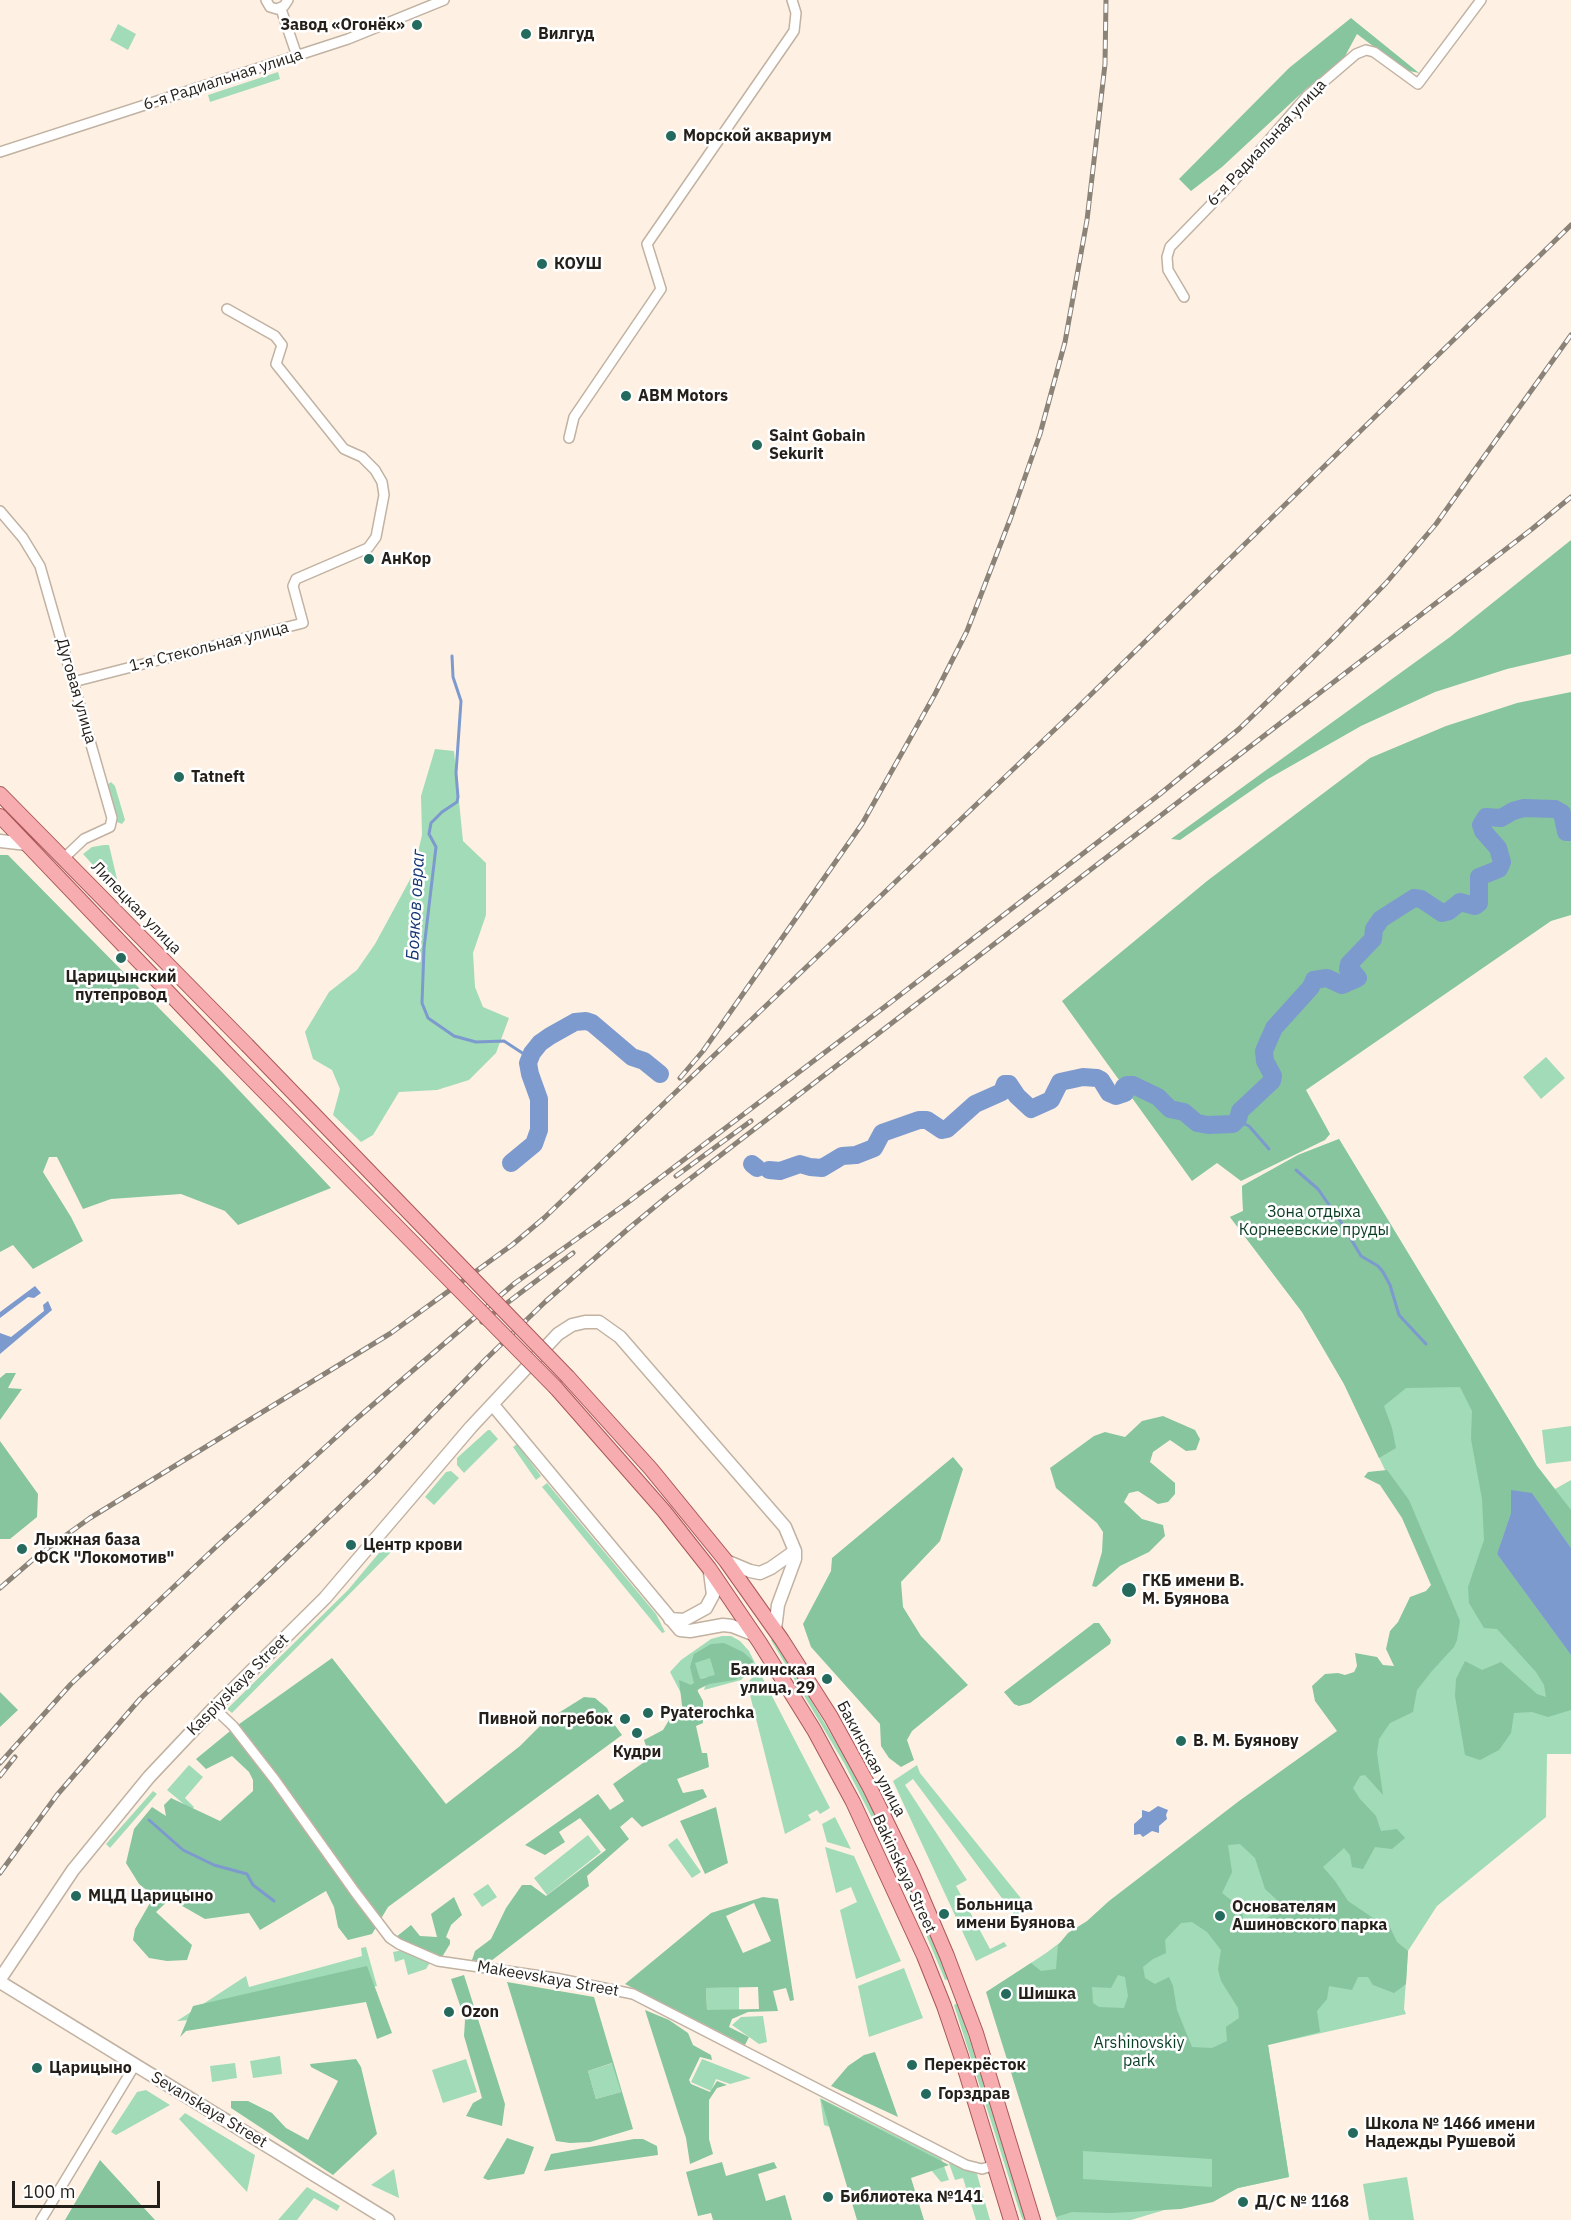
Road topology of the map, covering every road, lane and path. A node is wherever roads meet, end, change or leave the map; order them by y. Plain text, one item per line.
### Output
1 (266, 0) edge
2 (288, 0) edge
3 (444, 0) edge
4 (792, 0) edge
5 (1481, 0) edge
6 (281, 9) junction
7 (297, 56) junction
8 (0, 152) edge
9 (1184, 297) dead end
10 (227, 309) dead end
11 (568, 438) dead end
12 (0, 511) edge
13 (73, 682) junction
14 (0, 794) edge
15 (0, 816) edge
16 (0, 841) edge
17 (27, 844) junction
18 (64, 858) junction
19 (568, 1377) joint
20 (494, 1405) junction
21 (795, 1551) junction
22 (726, 1561) junction
23 (709, 1568) junction
24 (670, 1619) junction
25 (775, 1629) junction
26 (755, 1635) junction
27 (214, 1708) junction
28 (0, 1980) edge
29 (135, 2065) junction
30 (995, 2165) junction
31 (41, 2220) edge
32 (388, 2220) edge
33 (1011, 2220) edge
34 (1033, 2220) edge

1 - 6 street
2 - 6 street
3 - 7 street, 6-я Радиальная улица
4 - 11 street
5 - 9 street, 6-я Радиальная улица
6 - 7 street
7 - 8 street, 6-я Радиальная улица
10 - 13 street, 1-я Стекольная улица
12 - 13 street, Дуговая улица
13 - 18 street, Дуговая улица
14 - 18 main road, Липецкая улица
15 - 17 main road, Липецкая улица
16 - 17 main road
17 - 23 main road, Липецкая улица, bridge
18 - 19 main road, Липецкая улица, bridge
19 - 22 main road, Бакинская улица
20 - 21 main road, Kaspiyskaya Street
20 - 24 main road
20 - 27 main road, Kaspiyskaya Street
21 - 22 main road
21 - 25 main road
22 - 25 main road, Бакинская улица
23 - 24 main road
23 - 26 main road, Bakinskaya Street
24 - 26 main road
25 - 34 main road, Бакинская улица
26 - 30 main road, Bakinskaya Street
27 - 28 main road, Kaspiyskaya Street
27 - 30 street, Makeevskaya Street
28 - 29 main road, Sevanskaya Street
29 - 31 street
29 - 32 main road, Sevanskaya Street
30 - 33 main road, Bakinskaya Street

